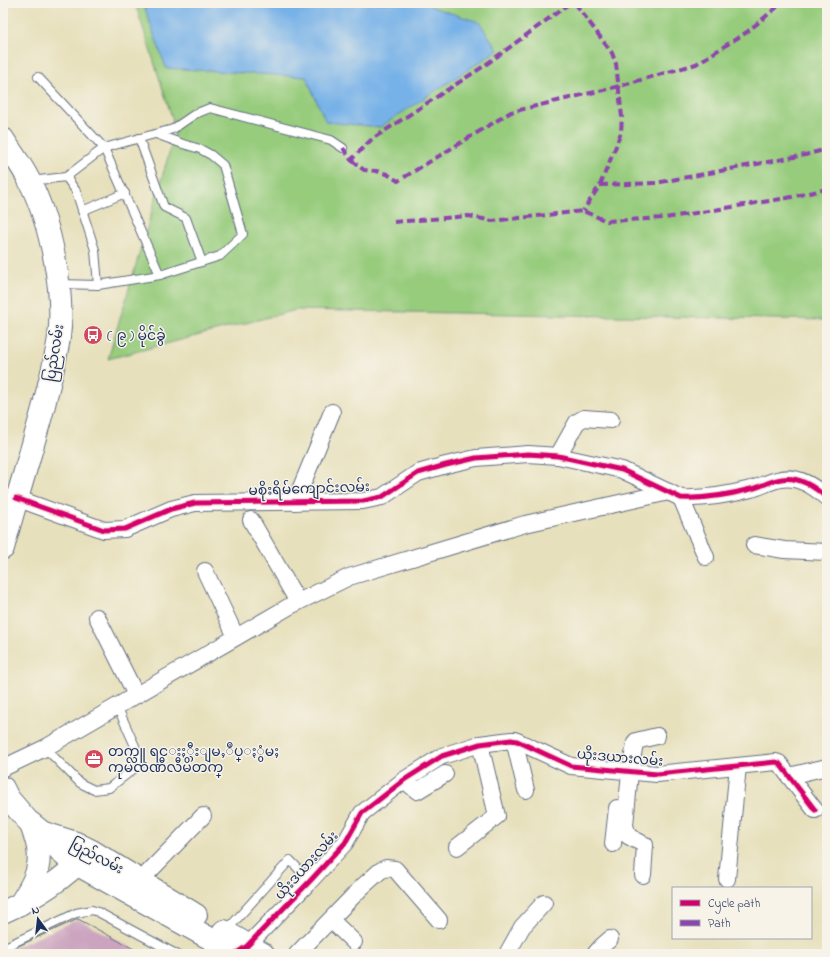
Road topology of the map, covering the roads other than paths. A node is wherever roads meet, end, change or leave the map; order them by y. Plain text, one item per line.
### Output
1 (38, 77) dead end
2 (156, 134) junction
3 (139, 138) junction
4 (3, 139) edge
5 (104, 148) junction
6 (343, 148) dead end
7 (66, 177) junction
8 (30, 181) junction
9 (125, 193) junction
10 (82, 211) junction
11 (202, 262) junction
12 (160, 275) junction
13 (58, 284) junction
14 (98, 285) junction
15 (332, 412) dead end
16 (611, 420) dead end
17 (558, 456) junction
18 (675, 495) junction
19 (16, 498) junction
20 (827, 498) edge
21 (295, 502) junction
22 (251, 520) dead end
23 (754, 545) dead end
24 (3, 548) edge
25 (827, 552) edge
26 (706, 557) dead end
27 (205, 571) dead end
28 (298, 602) junction
29 (97, 618) dead end
30 (236, 637) junction
31 (136, 694) junction
32 (117, 706) junction
33 (657, 736) dead end
34 (514, 740) junction
35 (480, 744) junction
36 (44, 748) junction
37 (738, 766) junction
38 (3, 768) edge
39 (827, 768) edge
40 (626, 771) junction
41 (445, 774) dead end
42 (789, 776) junction
43 (404, 780) junction
44 (3, 788) edge
45 (526, 790) dead end
46 (815, 810) dead end
47 (203, 816) dead end
48 (34, 826) junction
49 (613, 844) dead end
50 (457, 847) dead end
51 (85, 858) junction
52 (643, 874) dead end
53 (727, 879) dead end
54 (140, 880) junction
55 (310, 881) junction
56 (544, 903) dead end
57 (12, 908) edge
58 (331, 920) junction
59 (439, 920) dead end
60 (610, 939) dead end
61 (354, 942) dead end
62 (3, 948) edge
63 (233, 948) edge
64 (176, 954) edge
65 (297, 954) edge
66 (507, 954) edge
67 (595, 954) edge

1 - 5 lane
2 - 3 lane
2 - 6 lane
2 - 11 lane
3 - 5 lane
3 - 11 lane
4 - 8 main road, ပြည်လမ်း
5 - 7 lane
5 - 9 lane
7 - 8 lane
7 - 10 lane
8 - 13 main road, ပြည်လမ်း
9 - 10 lane
9 - 12 lane
10 - 14 lane
11 - 12 lane
12 - 14 lane
13 - 14 lane
13 - 19 main road, ပြည်လမ်း
15 - 21 street
16 - 17 street
17 - 18 street, မစိုးရိမ်ကျောင်းလမ်း
17 - 21 street, မစိုးရိမ်ကျောင်းလမ်း
18 - 20 street, မစိုးရိမ်ကျောင်းလမ်း
18 - 26 street
18 - 28 street
19 - 21 street, မစိုးရိမ်ကျောင်းလမ်း
19 - 24 main road, ပြည်လမ်း
22 - 28 street
23 - 25 street
27 - 30 street
28 - 30 street
29 - 31 street
30 - 31 street
31 - 32 street
32 - 36 street
32 - 36 lane
33 - 40 street
34 - 35 street, ယိုးဒယားလမ်း
34 - 40 street, ယိုးဒယားလမ်း
34 - 45 street
35 - 43 street, ယိုးဒယားလမ်း
35 - 50 street
36 - 38 street
37 - 40 street, ယိုးဒယားလမ်း
37 - 42 street, ယိုးဒယားလမ်း
37 - 53 street
39 - 42 street
40 - 49 street
40 - 52 street
41 - 43 street
42 - 46 street, ယိုးဒယားလမ်း
43 - 55 street, ယိုးဒယားလမ်း
44 - 48 main road, ပြည်လမ်း
47 - 54 street
48 - 51 main road, ပြည်လမ်း
48 - 57 main road
51 - 54 main road, ပြည်လမ်း
51 - 57 main road
51 - 63 main road, ပြည်လမ်း
54 - 63 main road, ပြည်လမ်း
55 - 63 street, ယိုးဒယားလမ်း
55 - 63 lane
56 - 66 street
58 - 59 street
58 - 61 street
58 - 65 street
60 - 67 street
62 - 64 lane

